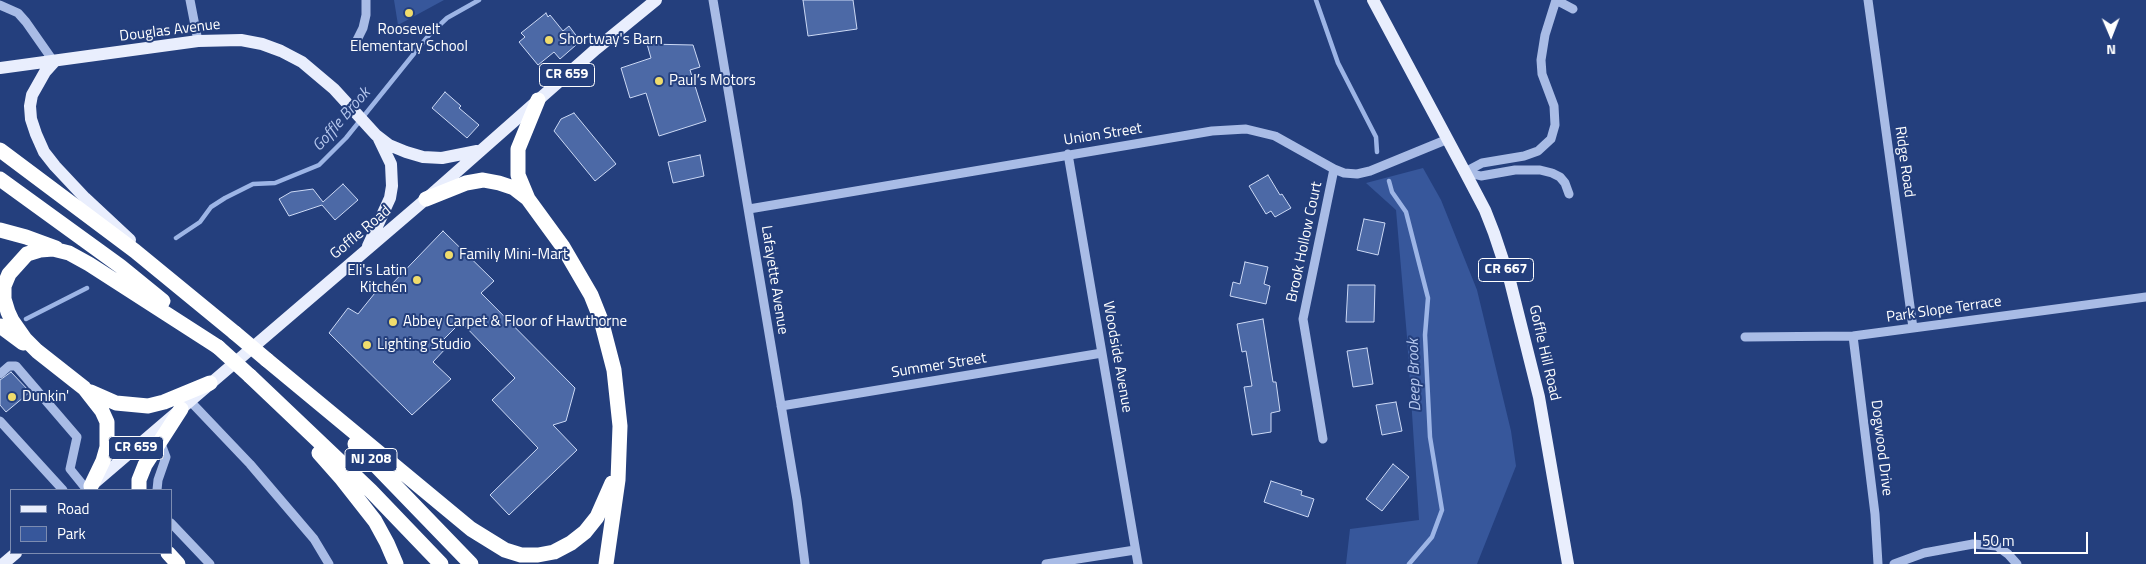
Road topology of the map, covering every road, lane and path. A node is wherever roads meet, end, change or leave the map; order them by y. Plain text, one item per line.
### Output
1 (190, 0) edge
2 (366, 0) edge
3 (656, 0) edge
4 (713, 0) edge
5 (1374, 0) edge
6 (1556, 0) edge
7 (1868, 0) edge
8 (0, 5) edge
9 (1573, 9) dead end
10 (357, 40) dead end
11 (198, 42) junction
12 (54, 62) junction
13 (0, 68) edge
14 (538, 100) junction
15 (372, 131) junction
16 (1448, 139) junction
17 (0, 150) edge
18 (479, 151) junction
19 (1068, 154) junction
20 (1334, 169) junction
21 (1465, 172) junction
22 (0, 178) edge
23 (1569, 194) dead end
24 (426, 199) junction
25 (528, 199) junction
26 (749, 209) junction
27 (0, 230) edge
28 (366, 249) junction
29 (69, 253) junction
30 (181, 288) junction
31 (2146, 297) edge
32 (0, 301) edge
33 (0, 326) edge
34 (15, 327) junction
35 (1913, 328) junction
36 (1853, 336) junction
37 (1745, 337) dead end
38 (218, 347) junction
39 (37, 351) junction
40 (1102, 353) junction
41 (267, 360) junction
42 (0, 374) edge
43 (250, 376) junction
44 (210, 383) junction
45 (84, 388) junction
46 (186, 405) junction
47 (781, 406) junction
48 (0, 421) edge
49 (1323, 439) dead end
50 (160, 442) junction
51 (619, 455) junction
52 (62, 489) edge
53 (88, 489) edge
54 (139, 489) edge
55 (157, 489) edge
56 (172, 524) edge
57 (1135, 550) junction
58 (15, 554) edge
59 (169, 554) edge
60 (3, 564) edge
61 (178, 564) edge
62 (210, 564) edge
63 (329, 564) edge
64 (396, 564) edge
65 (441, 564) edge
66 (471, 564) edge
67 (606, 564) edge
68 (805, 564) edge
69 (1046, 564) edge
70 (1138, 564) edge
71 (1568, 564) edge
72 (1878, 564) edge
73 (1894, 564) edge
74 (2017, 564) edge

1 - 11 street
2 - 10 street
3 - 14 main road, Goffle Road / CR 659
4 - 26 street, Lafayette Avenue
5 - 16 main road, Goffle Hill Road / CR 667
6 - 9 street
6 - 21 street
7 - 35 street, Ridge Road
8 - 12 street
11 - 12 main road, Douglas Avenue
11 - 15 main road, Douglas Avenue
12 - 13 main road, Douglas Avenue
12 - 30 main road
14 - 18 main road, Goffle Road / CR 659
14 - 25 highway
15 - 18 main road
15 - 28 main road
16 - 20 street, Union Street
16 - 21 main road, Goffle Hill Road / CR 667
17 - 30 highway, NJ 208
18 - 24 main road, Goffle Road / CR 659
19 - 20 street, Union Street
19 - 26 street, Union Street
19 - 40 street, Woodside Avenue
20 - 49 street, Brook Hollow Court
21 - 23 street
21 - 71 main road, Goffle Hill Road / CR 667
22 - 38 highway, NJ 208
24 - 25 highway
24 - 28 main road, Goffle Road / CR 659
25 - 51 highway
26 - 47 street, Lafayette Avenue
27 - 29 highway
28 - 44 main road, Goffle Road / CR 659
29 - 34 highway
29 - 38 highway
30 - 41 highway, NJ 208, bridge
31 - 35 street, Park Slope Terrace
32 - 34 highway
33 - 39 highway
34 - 39 highway
35 - 36 street, Park Slope Terrace
36 - 37 street, Park Slope Terrace
36 - 72 street, Dogwood Drive
38 - 43 highway, NJ 208, bridge
39 - 45 highway
40 - 47 street, Summer Street
40 - 57 street, Woodside Avenue
41 - 51 highway
41 - 66 highway, NJ 208
42 - 53 street
43 - 64 highway
43 - 65 highway, NJ 208
44 - 45 highway
44 - 46 main road, Goffle Road / CR 659
45 - 53 highway
46 - 50 highway
46 - 53 main road, Goffle Road / CR 659
46 - 63 street
47 - 68 street, Lafayette Avenue
48 - 52 street
50 - 54 highway
50 - 55 street
51 - 67 highway
56 - 62 street
57 - 69 street
57 - 70 street, Woodside Avenue
58 - 60 main road
59 - 61 highway
73 - 74 street

